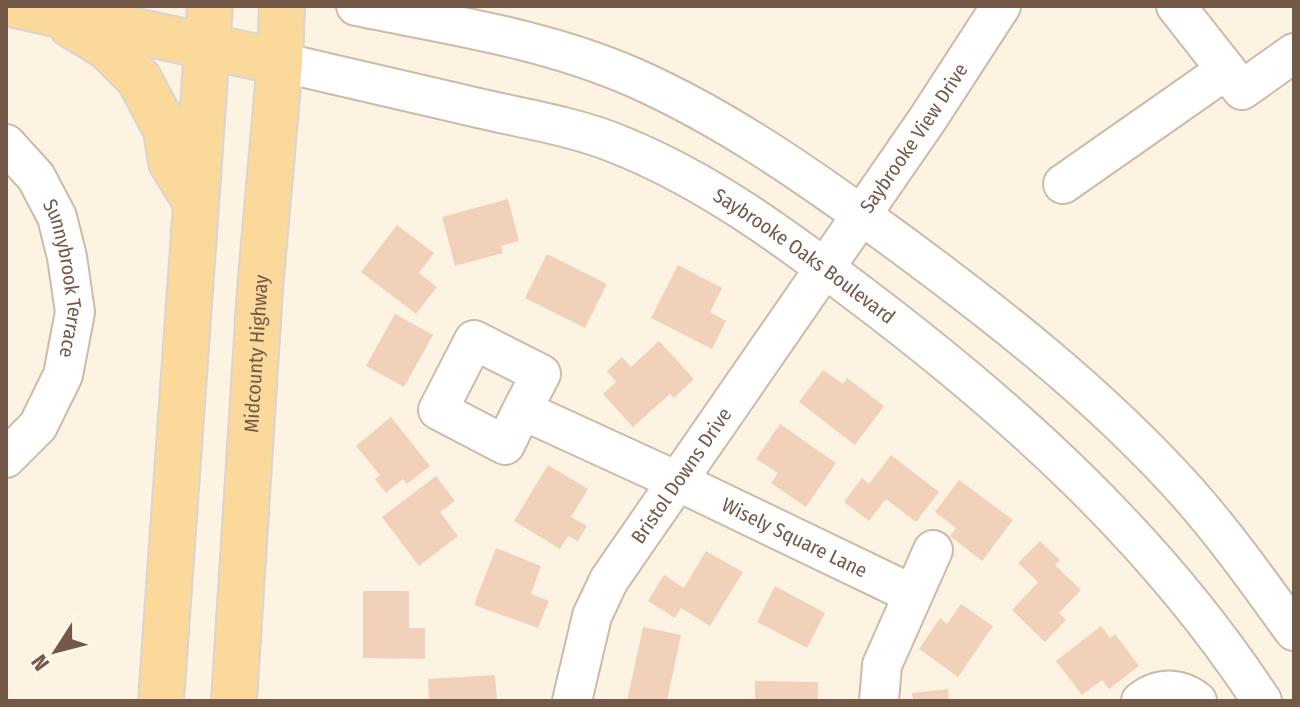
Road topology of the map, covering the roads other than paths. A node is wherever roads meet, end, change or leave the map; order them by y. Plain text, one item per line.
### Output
1 (282, 6) edge
2 (356, 6) edge
3 (1001, 6) edge
4 (1176, 6) edge
5 (35, 10) edge
6 (208, 26) edge
7 (1294, 53) edge
8 (280, 62) junction
9 (1226, 70) junction
10 (6, 144) edge
11 (1063, 184) dead end
12 (196, 202) junction
13 (861, 215) junction
14 (824, 268) junction
15 (522, 410) dead end
16 (6, 458) edge
17 (677, 481) junction
18 (933, 550) dead end
19 (912, 594) junction
20 (1294, 631) edge
21 (161, 701) edge
22 (234, 701) edge
23 (572, 701) edge
24 (879, 701) edge
25 (1141, 701) edge
26 (1197, 701) edge
27 (1262, 701) edge

1 - 8 main road, Midcounty Highway
2 - 13 street
3 - 13 street, Saybrooke View Drive
4 - 9 street
5 - 6 main road, Saybrooke Oaks Boulevard
5 - 12 main road
6 - 8 main road, Saybrooke Oaks Boulevard
6 - 12 main road
7 - 9 street
8 - 14 street, Saybrooke Oaks Boulevard
8 - 22 main road, Midcounty Highway
9 - 11 street
10 - 16 street, Sunnybrook Terrace
12 - 21 main road
13 - 14 street, Saybrooke View Drive
13 - 20 street
14 - 17 street, Bristol Downs Drive
14 - 27 street, Saybrooke Oaks Boulevard
15 - 17 street, Wisely Square Lane
17 - 19 street, Wisely Square Lane
17 - 23 street, Bristol Downs Drive
18 - 19 street
19 - 24 street
25 - 26 street

